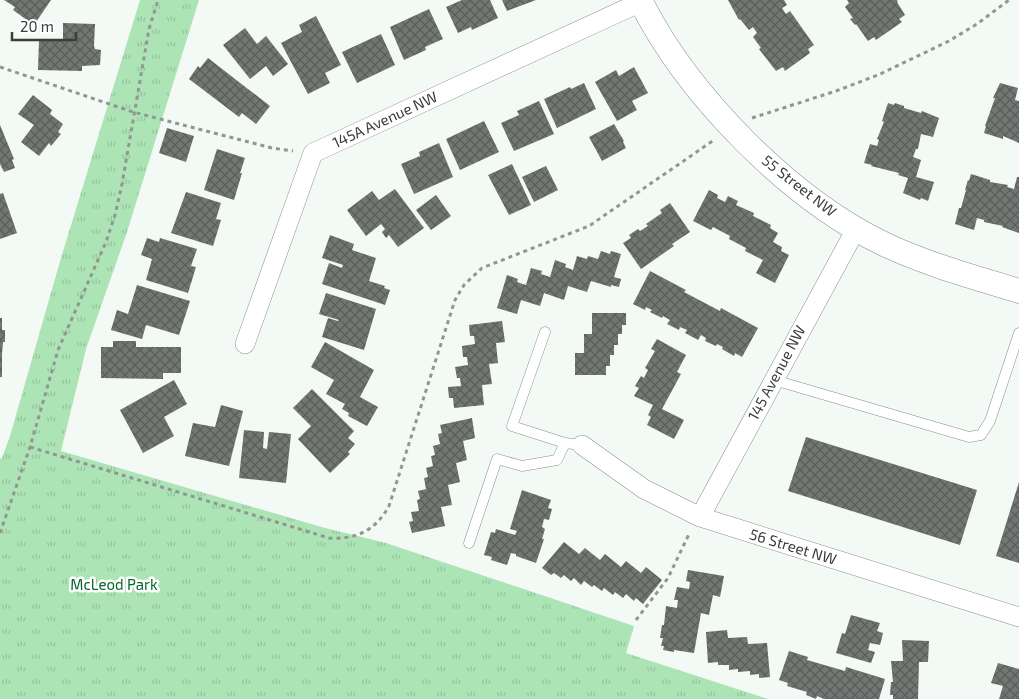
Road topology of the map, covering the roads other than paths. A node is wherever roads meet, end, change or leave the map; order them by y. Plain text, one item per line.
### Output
1 (640, 1) edge
2 (856, 229) junction
3 (1019, 291) edge
4 (545, 332) dead end
5 (1019, 333) edge
6 (245, 344) dead end
7 (774, 380) junction
8 (573, 444) junction
9 (700, 517) junction
10 (470, 543) dead end
11 (1019, 617) edge

1 - 2 street, 55 Street NW
1 - 6 street, 145A Avenue NW
2 - 3 street, 55 Street NW
2 - 7 street, 145 Avenue NW
4 - 8 lane
5 - 7 lane
7 - 9 street, 145 Avenue NW
8 - 9 street, 56 Street NW
8 - 10 lane
9 - 11 street, 56 Street NW

